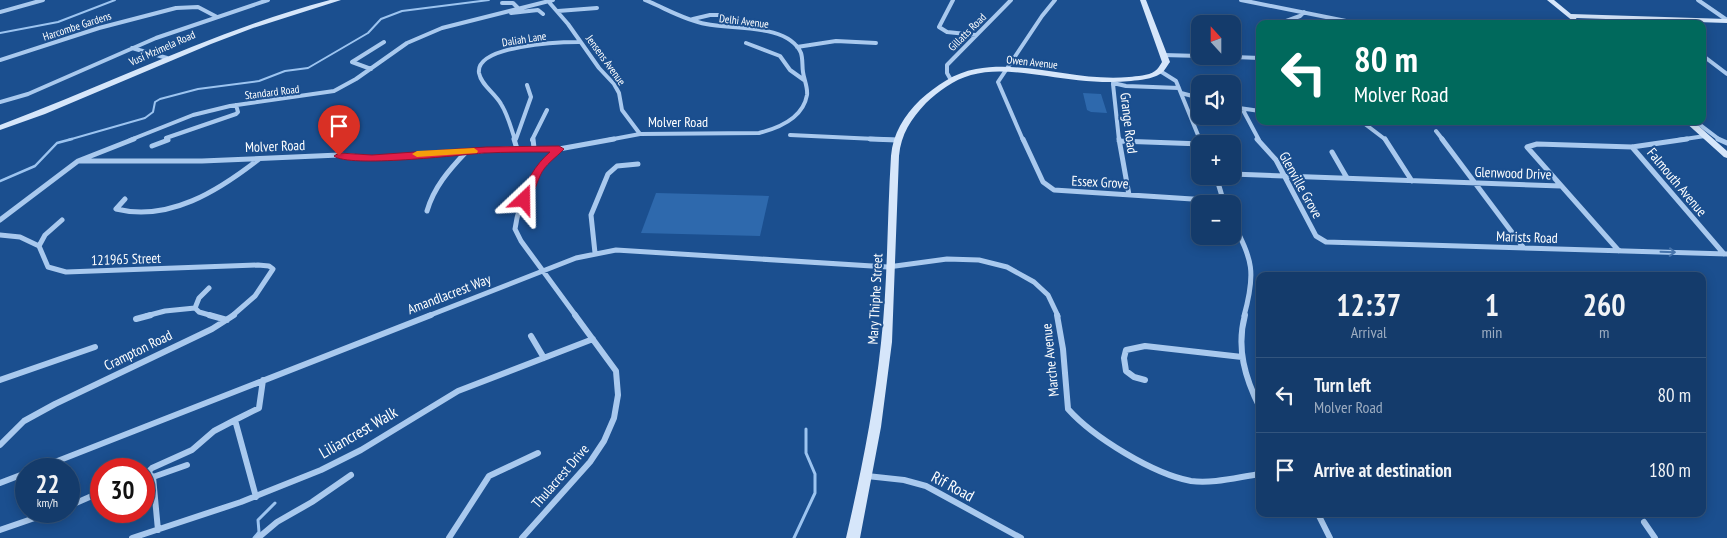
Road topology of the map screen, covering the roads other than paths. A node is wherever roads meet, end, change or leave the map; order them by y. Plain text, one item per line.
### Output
1 (43, 0) edge
2 (268, 0) edge
3 (338, 0) edge
4 (645, 0) edge
5 (953, 0) edge
6 (1011, 0) edge
7 (1055, 0) edge
8 (1144, 0) edge
9 (1241, 0) edge
10 (1550, 0) edge
11 (1698, 0) edge
12 (551, 1) edge
13 (502, 3) dead end
14 (597, 8) dead end
15 (519, 9) junction
16 (557, 11) junction
17 (0, 12) edge
18 (1304, 12) junction
19 (503, 13) junction
20 (543, 14) dead end
21 (723, 15) dead end
22 (1569, 16) junction
23 (218, 17) junction
24 (693, 20) junction
25 (1289, 20) edge
26 (1343, 20) edge
27 (1574, 20) edge
28 (1628, 20) edge
29 (1727, 20) edge
30 (1706, 21) edge
31 (976, 35) junction
32 (384, 42) dead end
33 (580, 42) junction
34 (746, 43) dead end
35 (876, 43) dead end
36 (797, 47) junction
37 (132, 48) junction
38 (1163, 55) junction
39 (1191, 56) edge
40 (1241, 57) edge
41 (167, 58) junction
42 (1256, 58) edge
43 (1706, 58) edge
44 (0, 60) edge
45 (371, 69) junction
46 (1006, 69) junction
47 (1160, 71) junction
48 (1727, 74) edge
49 (804, 80) junction
50 (951, 80) junction
51 (1113, 82) junction
52 (528, 85) dead end
53 (1179, 88) junction
54 (1181, 93) junction
55 (1191, 96) edge
56 (0, 102) edge
57 (236, 105) junction
58 (546, 110) dead end
59 (1243, 110) joint
60 (1256, 111) edge
61 (1367, 125) edge
62 (0, 128) edge
63 (1436, 131) dead end
64 (1699, 131) edge
65 (640, 134) junction
66 (790, 135) dead end
67 (1198, 135) edge
68 (516, 139) junction
69 (898, 140) junction
70 (1120, 141) junction
71 (1727, 143) edge
72 (1191, 144) edge
73 (152, 146) dead end
74 (1632, 147) junction
75 (534, 148) junction
76 (517, 149) junction
77 (559, 149) junction
78 (466, 152) junction
79 (1332, 152) dead end
80 (1727, 156) edge
81 (259, 159) junction
82 (78, 161) junction
83 (638, 164) dead end
84 (1241, 174) edge
85 (1285, 176) junction
86 (1347, 178) junction
87 (1412, 181) junction
88 (1474, 183) junction
89 (1561, 186) junction
90 (1128, 195) junction
91 (125, 199) dead end
92 (1191, 200) edge
93 (427, 211) dead end
94 (0, 220) edge
95 (62, 220) dead end
96 (0, 235) edge
97 (1241, 239) edge
98 (1326, 242) joint
99 (38, 246) junction
100 (1523, 248) junction
101 (1619, 251) junction
102 (595, 253) junction
103 (1725, 254) edge
104 (269, 266) joint
105 (891, 267) junction
106 (543, 271) junction
107 (209, 288) dead end
108 (195, 308) junction
109 (136, 319) dead end
110 (227, 320) junction
111 (531, 336) dead end
112 (593, 339) junction
113 (94, 347) dead end
114 (1242, 357) junction
115 (544, 358) junction
116 (0, 380) edge
117 (262, 380) junction
118 (1145, 380) dead end
119 (1256, 399) edge
120 (235, 420) junction
121 (0, 445) edge
122 (538, 453) dead end
123 (65, 458) edge
124 (186, 465) dead end
125 (155, 467) edge
126 (155, 472) edge
127 (351, 475) dead end
128 (1256, 475) edge
129 (866, 476) junction
130 (15, 477) edge
131 (0, 483) edge
132 (256, 497) junction
133 (155, 513) edge
134 (1320, 517) edge
135 (1644, 522) dead end
136 (20, 523) edge
137 (0, 530) edge
138 (158, 530) junction
139 (132, 538) edge
140 (258, 538) edge
141 (449, 538) edge
142 (522, 538) edge
143 (853, 538) edge
144 (1021, 538) edge
145 (1330, 538) edge
146 (1654, 538) edge

1 - 17 street
2 - 23 street
3 - 41 street, Vusi Mzimela Road
4 - 24 street, Delhi Avenue
5 - 31 street
6 - 31 street, Gillatts Road
7 - 46 street
8 - 38 street
9 - 18 street
10 - 22 street
11 - 29 street
12 - 15 street, Standard Road
12 - 16 street, Jensens Avenue
13 - 15 street
14 - 16 street
15 - 19 street, Standard Road
16 - 33 street, Jensens Avenue
18 - 25 street
18 - 26 street
19 - 20 street
19 - 45 street, Standard Road
21 - 24 street
22 - 27 street
22 - 28 street
23 - 37 street
23 - 44 street, Harcombe Gardens
24 - 36 street, Delhi Avenue
29 - 30 street
31 - 50 street, Gillatts Road
32 - 45 street
33 - 65 street, Jensens Avenue
33 - 68 street, Daliah Lane
34 - 49 street
35 - 36 street
36 - 49 street
37 - 41 street
37 - 56 street
38 - 39 street
38 - 47 street
40 - 42 street
41 - 62 street, Vusi Mzimela Road
43 - 48 street
45 - 57 street, Standard Road
46 - 50 street, Owen Avenue
46 - 51 street, Owen Avenue
46 - 90 street, Essex Grove
47 - 51 street, Owen Avenue
47 - 53 street
49 - 65 street, Molver Road
50 - 69 street, Mary Thiphe Street
51 - 53 street, Owen Avenue
51 - 70 street, Grange Road
52 - 68 street
53 - 54 street
54 - 55 street
54 - 67 street
57 - 73 street
57 - 82 street, Standard Road
58 - 75 street
59 - 60 street
59 - 85 street, Glenville Grove
61 - 87 street
63 - 88 street
64 - 71 street
64 - 74 street, Glenwood Drive
64 - 80 street
65 - 77 street, Molver Road
66 - 69 street
68 - 76 street, Daliah Lane
69 - 105 street, Mary Thiphe Street
70 - 72 street
70 - 90 street, Grange Road
74 - 89 street, Glenwood Drive
74 - 103 street, Falmouth Avenue
75 - 76 street, Molver Road
75 - 77 street, Molver Road
76 - 78 street, Molver Road
77 - 106 street, Thulacrest Drive
78 - 81 street, Molver Road
78 - 93 street
79 - 86 street
81 - 82 street, Molver Road
81 - 91 street
82 - 94 street, Standard Road
83 - 102 street
84 - 85 street, Glenwood Drive
85 - 86 street, Glenwood Drive
85 - 98 street, Glenville Grove
86 - 87 street, Glenwood Drive
87 - 88 street, Glenwood Drive
88 - 89 street, Glenwood Drive
88 - 100 street
89 - 101 street
90 - 92 street, Essex Grove
95 - 99 street
96 - 99 street
97 - 114 street
98 - 100 street, Marists Road
99 - 104 street, 121965 Street
100 - 101 street, Marists Road
101 -> 103 street, Marists Road
102 - 105 street, Amandlacrest Way
102 - 106 street, Amandlacrest Way
104 - 110 street, Crampton Road
105 - 128 street, Marche Avenue
105 - 129 street, Mary Thiphe Street
106 - 112 street, Thulacrest Drive
106 - 117 street, Amandlacrest Way
107 - 108 street
108 - 109 street
108 - 110 street
110 - 121 street, Crampton Road
111 - 115 street
112 - 115 street, Liliancrest Walk
112 - 142 street, Thulacrest Drive
113 - 116 street
114 - 118 street
114 - 119 street
115 - 132 street, Liliancrest Walk
117 - 120 street
117 - 123 street, Amandlacrest Way
120 - 125 street
120 - 132 street
122 - 141 street
124 - 126 street
127 - 140 street
129 - 143 street, Mary Thiphe Street
129 - 144 street, Rif Road
130 - 131 street
132 - 138 street, Liliancrest Walk
133 - 138 street
134 - 145 street
135 - 146 street
136 - 137 street
138 - 139 street, Liliancrest Walk

